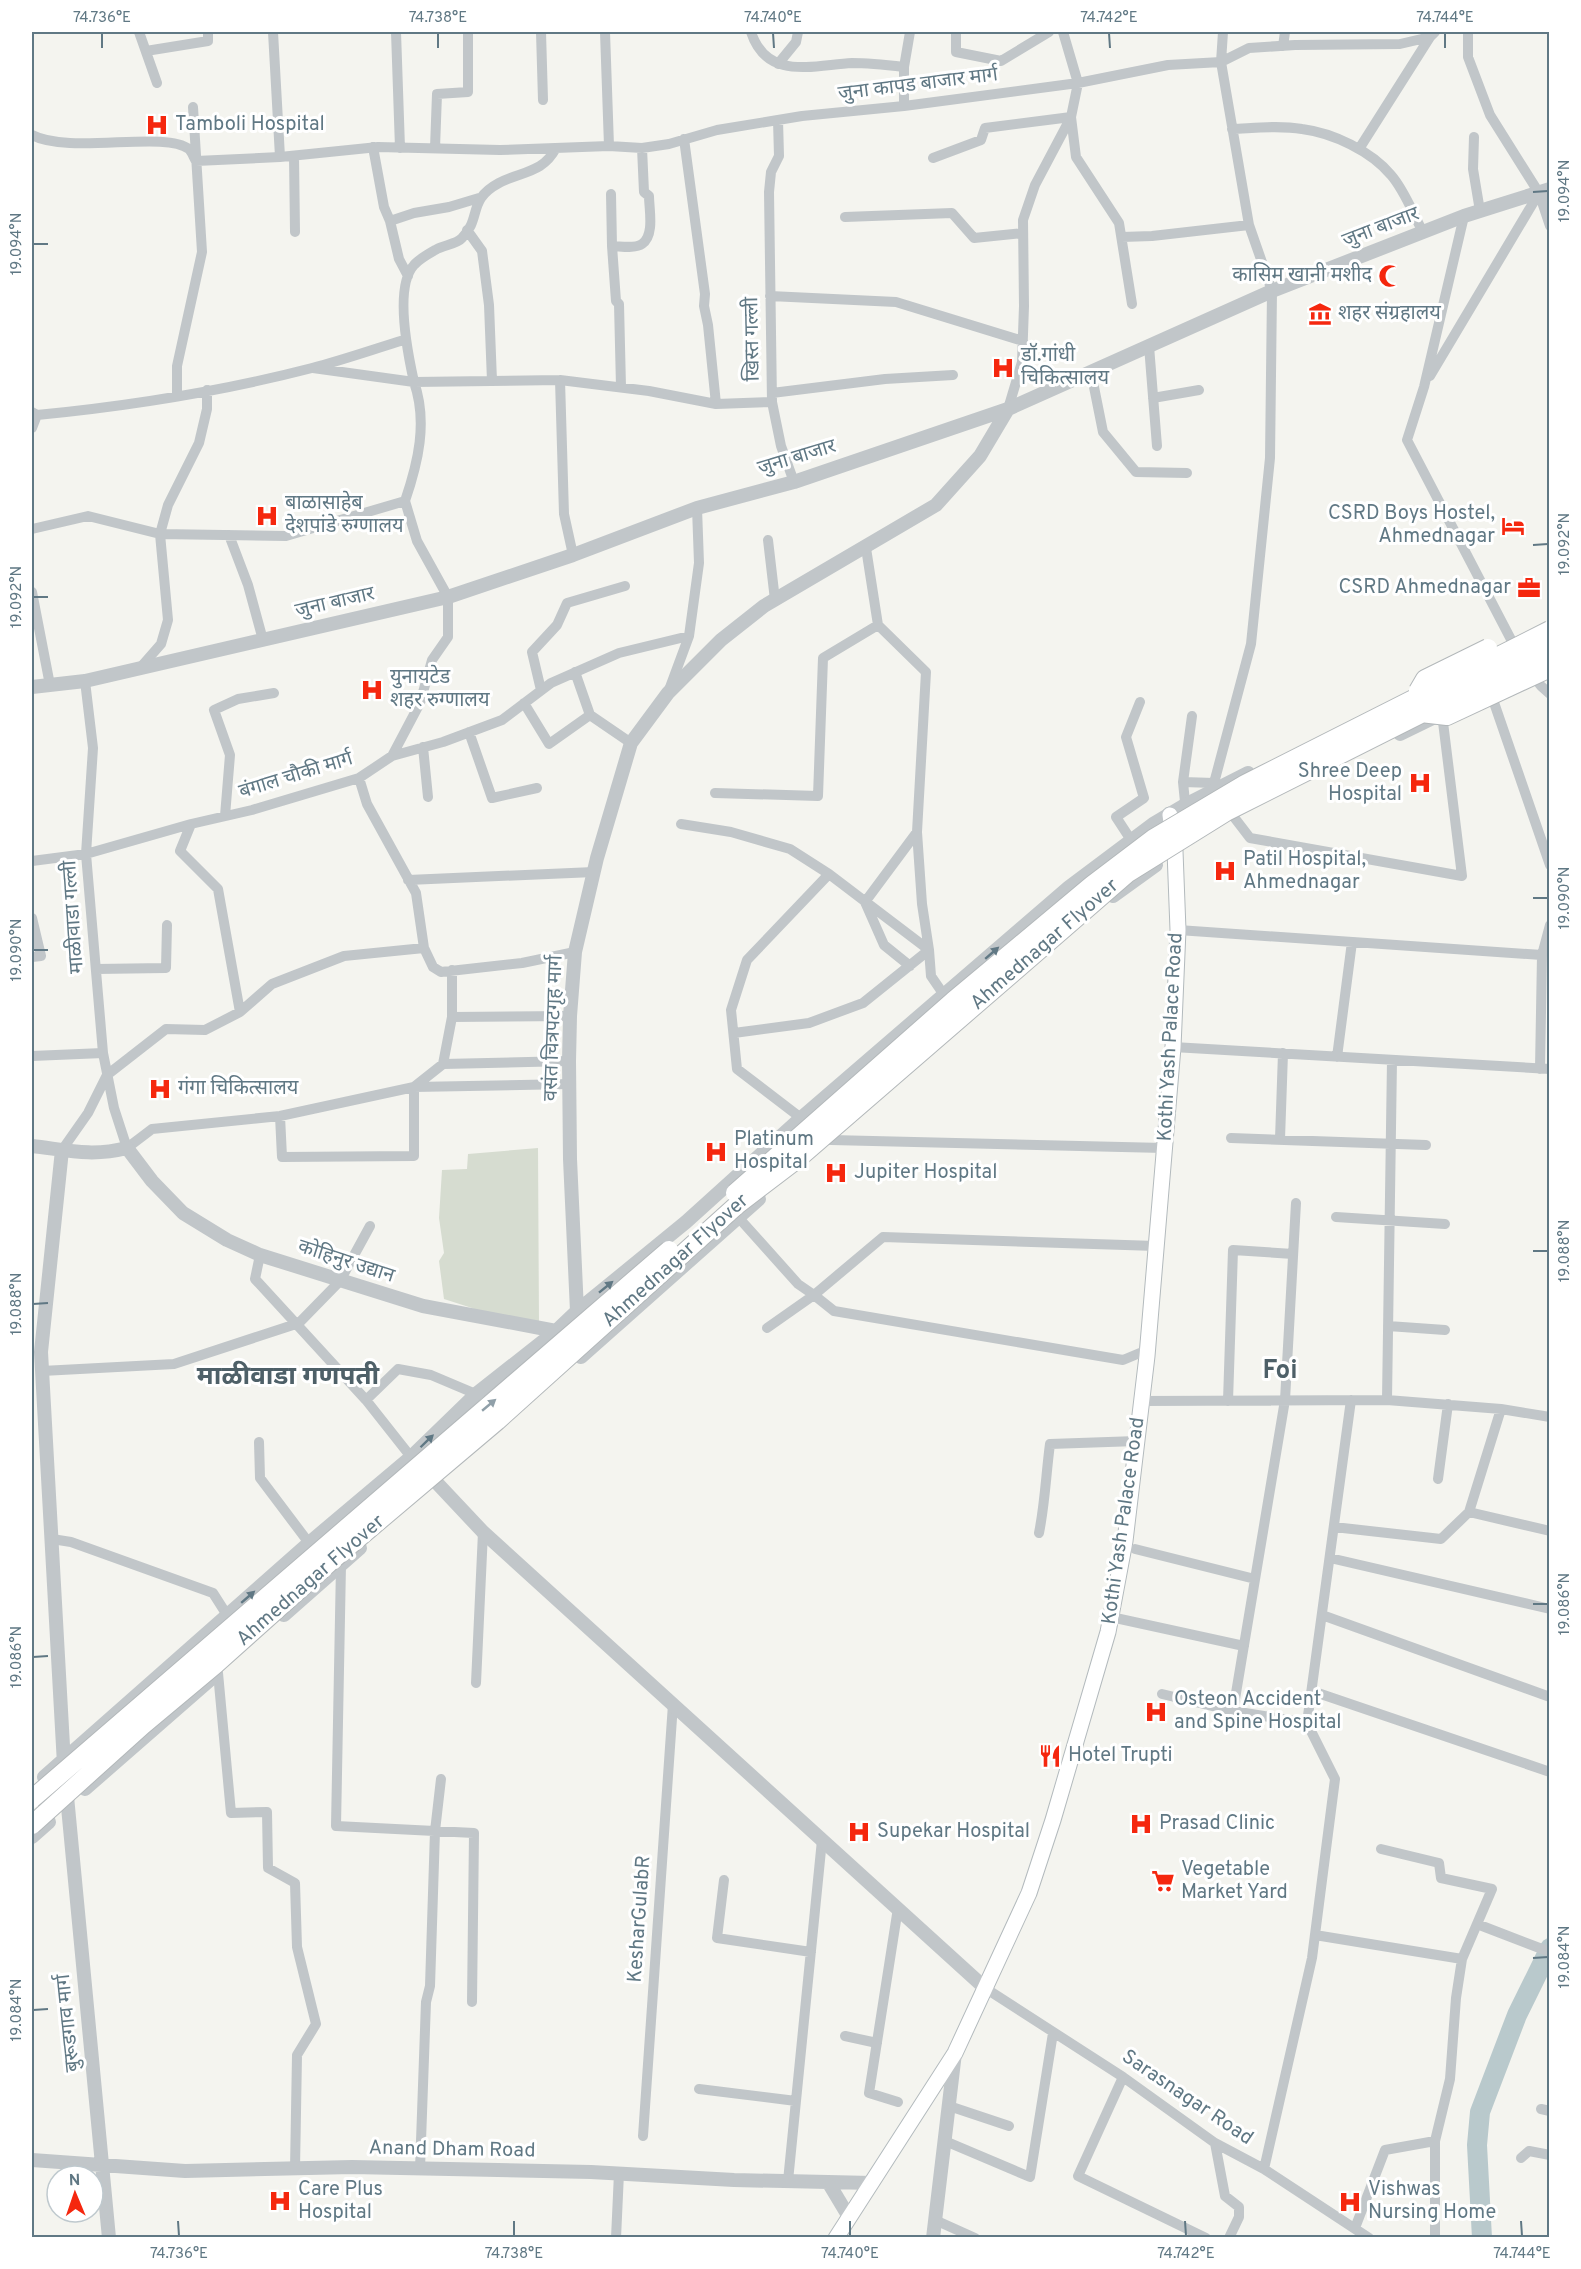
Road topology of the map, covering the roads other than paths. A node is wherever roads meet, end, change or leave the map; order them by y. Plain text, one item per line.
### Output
1 (139, 32) edge
2 (208, 32) edge
3 (273, 32) edge
4 (396, 32) edge
5 (468, 32) edge
6 (541, 32) edge
7 (605, 32) edge
8 (751, 32) edge
9 (798, 32) edge
10 (910, 32) edge
11 (956, 32) edge
12 (1049, 32) edge
13 (1063, 32) edge
14 (1223, 32) edge
15 (1285, 32) edge
16 (1345, 32) edge
17 (1468, 32) edge
18 (1432, 34) edge
19 (1342, 45) junction
20 (1283, 46) junction
21 (146, 51) junction
22 (1221, 62) junction
23 (778, 64) junction
24 (904, 67) junction
25 (158, 83) dead end
26 (1078, 83) junction
27 (543, 100) dead end
28 (904, 106) junction
29 (192, 107) dead end
30 (1071, 117) junction
31 (778, 120) junction
32 (1232, 129) junction
33 (32, 135) edge
34 (1474, 137) dead end
35 (684, 139) junction
36 (609, 146) junction
37 (373, 147) junction
38 (400, 148) junction
39 (435, 148) junction
40 (556, 148) junction
41 (642, 148) junction
42 (1359, 149) junction
43 (294, 156) junction
44 (280, 157) junction
45 (933, 158) dead end
46 (196, 161) junction
47 (611, 194) dead end
48 (1546, 194) edge
49 (479, 198) junction
50 (1480, 211) junction
51 (1464, 216) junction
52 (844, 217) dead end
53 (390, 221) junction
54 (1249, 225) junction
55 (1550, 226) edge
56 (467, 230) junction
57 (295, 232) dead end
58 (1423, 232) junction
59 (1023, 233) junction
60 (1122, 237) junction
61 (612, 246) junction
62 (408, 276) junction
63 (1272, 291) junction
64 (770, 296) junction
65 (1132, 304) dead end
66 (404, 340) junction
67 (1023, 340) junction
68 (1149, 346) junction
69 (313, 368) junction
70 (1091, 372) junction
71 (953, 375) dead end
72 (560, 380) junction
73 (492, 381) junction
74 (414, 382) junction
75 (621, 387) junction
76 (1424, 387) junction
77 (207, 390) junction
78 (1199, 390) dead end
79 (177, 395) junction
80 (772, 398) junction
81 (1153, 398) junction
82 (716, 404) junction
83 (1008, 409) junction
84 (34, 414) edge
85 (32, 428) edge
86 (1157, 446) dead end
87 (1187, 473) dead end
88 (794, 482) junction
89 (405, 501) junction
90 (697, 508) junction
91 (32, 529) edge
92 (160, 534) junction
93 (229, 535) junction
94 (768, 540) dead end
95 (866, 548) junction
96 (573, 555) junction
97 (625, 586) dead end
98 (32, 592) edge
99 (447, 597) junction
100 (775, 600) junction
101 (1550, 620) edge
102 (878, 625) junction
103 (1550, 630) edge
104 (689, 636) junction
105 (263, 640) junction
106 (1510, 642) junction
107 (1550, 649) edge
108 (1550, 662) edge
109 (140, 668) junction
110 (1550, 668) edge
111 (575, 672) junction
112 (1530, 672) junction
113 (85, 681) junction
114 (50, 685) junction
115 (32, 687) edge
116 (541, 690) junction
117 (1490, 691) junction
118 (274, 693) dead end
119 (668, 693) junction
120 (1550, 694) edge
121 (1140, 702) dead end
122 (524, 703) junction
123 (1418, 705) junction
124 (1442, 714) junction
125 (590, 715) junction
126 (1192, 716) dead end
127 (469, 732) junction
128 (631, 743) junction
129 (423, 747) junction
130 (392, 756) junction
131 (359, 778) junction
132 (1183, 782) junction
133 (1215, 786) junction
134 (537, 788) dead end
135 (715, 793) dead end
136 (428, 797) dead end
137 (1185, 805) junction
138 (1170, 815) junction
139 (1232, 815) junction
140 (225, 816) junction
141 (191, 824) junction
142 (681, 824) dead end
143 (917, 832) junction
144 (1131, 840) junction
145 (1189, 842) junction
146 (1175, 851) junction
147 (86, 854) junction
148 (32, 861) edge
149 (1550, 865) edge
150 (594, 872) junction
151 (829, 874) junction
152 (408, 880) junction
153 (865, 902) junction
154 (32, 918) edge
155 (167, 925) dead end
156 (1550, 926) edge
157 (1178, 930) junction
158 (1352, 942) junction
159 (424, 948) junction
160 (929, 950) junction
161 (575, 952) junction
162 (1542, 955) junction
163 (32, 957) edge
164 (910, 966) junction
165 (96, 969) junction
166 (452, 970) junction
167 (944, 995) junction
168 (240, 1012) junction
169 (570, 1016) junction
170 (452, 1017) junction
171 (1545, 1031) edge
172 (734, 1033) junction
173 (1173, 1047) junction
174 (102, 1053) junction
175 (1283, 1053) junction
176 (32, 1056) edge
177 (1337, 1057) junction
178 (1392, 1060) junction
179 (569, 1062) junction
180 (443, 1064) junction
181 (1545, 1069) edge
182 (107, 1075) junction
183 (570, 1084) junction
184 (414, 1087) junction
185 (280, 1116) junction
186 (801, 1118) junction
187 (1231, 1138) dead end
188 (1280, 1139) junction
189 (831, 1140) junction
190 (1391, 1143) junction
191 (1426, 1145) dead end
192 (32, 1146) edge
193 (127, 1148) junction
194 (1164, 1148) junction
195 (62, 1150) junction
196 (1296, 1203) dead end
197 (738, 1217) junction
198 (1336, 1217) dead end
199 (1390, 1221) junction
200 (1445, 1224) dead end
201 (370, 1226) dead end
202 (1156, 1246) junction
203 (1293, 1254) junction
204 (260, 1255) junction
205 (340, 1281) junction
206 (814, 1295) junction
207 (577, 1311) junction
208 (296, 1324) junction
209 (1388, 1326) junction
210 (767, 1328) dead end
211 (1445, 1330) dead end
212 (556, 1331) junction
213 (601, 1340) junction
214 (1147, 1350) junction
215 (580, 1358) junction
216 (42, 1371) junction
217 (476, 1394) junction
218 (366, 1400) junction
219 (1285, 1400) junction
220 (1351, 1400) junction
221 (1387, 1400) junction
222 (1142, 1401) junction
223 (1228, 1401) junction
224 (1448, 1404) junction
225 (1501, 1409) junction
226 (1550, 1417) edge
227 (1137, 1441) junction
228 (259, 1442) dead end
229 (411, 1457) junction
230 (1438, 1479) dead end
231 (436, 1482) junction
232 (1469, 1512) junction
233 (1334, 1527) junction
234 (1550, 1531) edge
235 (483, 1532) junction
236 (1039, 1533) dead end
237 (52, 1539) junction
238 (309, 1543) junction
239 (1135, 1549) dead end
240 (1330, 1558) junction
241 (341, 1565) junction
242 (1255, 1579) junction
243 (1550, 1609) edge
244 (227, 1615) junction
245 (1322, 1615) junction
246 (1111, 1617) junction
247 (1244, 1646) junction
248 (218, 1673) junction
249 (476, 1683) dead end
250 (1312, 1691) junction
251 (1162, 1694) dead end
252 (1550, 1697) edge
253 (673, 1704) junction
254 (1233, 1711) junction
255 (1307, 1723) junction
256 (64, 1759) junction
257 (1550, 1772) edge
258 (441, 1779) dead end
259 (32, 1789) edge
260 (32, 1799) edge
261 (68, 1804) junction
262 (32, 1826) edge
263 (435, 1831) junction
264 (32, 1837) edge
265 (822, 1840) junction
266 (1381, 1849) dead end
267 (724, 1880) dead end
268 (898, 1908) junction
269 (1477, 1924) junction
270 (1315, 1935) junction
271 (811, 1952) junction
272 (1550, 1952) edge
273 (1462, 1959) junction
274 (985, 1988) junction
275 (472, 2002) dead end
276 (1053, 2032) junction
277 (845, 2036) dead end
278 (877, 2043) junction
279 (955, 2053) junction
280 (1123, 2077) junction
281 (699, 2089) dead end
282 (796, 2101) junction
283 (898, 2102) dead end
284 (949, 2106) junction
285 (1009, 2126) dead end
286 (643, 2136) dead end
287 (1436, 2140) junction
288 (945, 2141) junction
289 (1215, 2143) junction
290 (1550, 2154) edge
291 (1521, 2158) dead end
292 (32, 2160) edge
293 (79, 2164) edge
294 (102, 2164) edge
295 (105, 2166) edge
296 (295, 2169) junction
297 (420, 2169) junction
298 (1264, 2169) junction
299 (619, 2174) junction
300 (788, 2181) junction
301 (828, 2182) junction
302 (872, 2183) junction
303 (105, 2197) edge
304 (849, 2217) junction
305 (935, 2220) junction
306 (1355, 2228) junction
307 (109, 2238) edge
308 (616, 2238) edge
309 (836, 2238) edge
310 (933, 2238) edge
311 (975, 2238) edge
312 (1206, 2238) edge
313 (1229, 2238) edge
314 (1369, 2238) edge
315 (1435, 2238) edge

1 - 21 street
2 - 21 street
3 - 44 street
4 - 38 street
5 - 39 street
6 - 27 street
7 - 36 street
8 - 23 street
9 - 23 street
10 - 24 street
11 - 12 street
13 - 26 street
14 - 22 street
15 - 20 street
16 - 19 street
17 - 48 street
18 - 19 street, जुना कापड बाजार मार्ग
18 - 42 street
19 - 20 street, जुना कापड बाजार मार्ग
20 - 22 street, जुना कापड बाजार मार्ग
21 - 25 street
22 - 26 street, जुना कापड बाजार मार्ग
22 - 32 street
23 - 24 street
24 - 28 street
26 - 28 street, जुना कापड बाजार मार्ग
26 - 30 street
28 - 31 street, जुना कापड बाजार मार्ग
29 - 46 street
30 - 45 street
30 - 59 street
30 - 60 street
31 - 35 street, जुना कापड बाजार मार्ग
31 - 64 street, खिस्त गल्ली
32 - 42 street
32 - 54 street
33 - 46 street
34 - 50 street
35 - 41 street, जुना कापड बाजार मार्ग
35 - 82 street
36 - 40 street, जुना कापड बाजार मार्ग
36 - 41 street, जुना कापड बाजार मार्ग
37 - 38 street, जुना कापड बाजार मार्ग
37 - 43 street, जुना कापड बाजार मार्ग
37 - 53 street
38 - 39 street, जुना कापड बाजार मार्ग
39 - 40 street, जुना कापड बाजार मार्ग
40 - 49 street
41 - 61 street
42 - 58 street
43 - 44 street, जुना कापड बाजार मार्ग
43 - 57 street
44 - 46 street, जुना कापड बाजार मार्ग
46 - 79 street
47 - 61 street
48 - 50 street, जुना बाजार
48 - 55 street
48 - 76 street
49 - 53 street
49 - 56 street
50 - 51 street, जुना बाजार
51 - 58 street, जुना बाजार
51 - 76 street
52 - 59 street
53 - 62 street
54 - 60 street
54 - 63 street
56 - 62 street
56 - 73 street
58 - 63 street, जुना बाजार
59 - 67 street
60 - 65 street
61 - 75 street
62 - 66 street
63 - 68 street, जुना बाजार
63 - 133 street
64 - 67 street
64 - 80 street, खिस्त गल्ली
66 - 69 street
66 - 74 street
67 - 83 street
68 - 70 street, जुना बाजार
68 - 81 street
69 - 74 street
69 - 77 street
70 - 83 street, जुना बाजार
70 - 87 street
71 - 80 street
72 - 73 street
72 - 75 street
72 - 96 street
73 - 74 street
74 - 89 street
75 - 82 street
76 - 106 street
77 - 79 street
77 - 92 street
78 - 81 street
79 - 84 street
80 - 82 street
80 - 88 street, खिस्त गल्ली
81 - 86 street
83 - 88 street, जुना बाजार
83 - 95 street, वसंत चित्रपटगृह मार्ग
84 - 85 street
88 - 90 street, जुना बाजार
89 - 93 street
89 - 99 street
90 - 96 street, जुना बाजार
90 - 104 street
91 - 92 street
92 - 93 street
92 - 109 street
93 - 105 street
94 - 100 street
95 - 100 street, वसंत चित्रपटगृह मार्ग
95 - 102 street
96 - 99 street, जुना बाजार
97 - 116 street
98 - 114 street
99 - 105 street, जुना बाजार
99 - 130 street
100 - 119 street, वसंत चित्रपटगृह मार्ग
101 - 106 street
101 - 123 highway, bridge
102 - 135 street
102 - 143 street
103 - 123 highway, Ahmednagar Flyover, bridge
104 - 111 street, बंगाल चौकी मार्ग
104 - 119 street
105 - 109 street, जुना बाजार
106 - 112 street
106 - 133 street
107 - 123 highway, Ahmednagar Flyover, bridge
108 - 112 street
109 - 113 street, जुना बाजार
110 - 123 highway, bridge
111 - 116 street, बंगाल चौकी मार्ग
111 - 125 street
112 - 117 street
112 - 120 street
113 - 114 street, जुना बाजार
113 - 147 street, माळीवाडा गल्ली
114 - 115 street, जुना बाजार
116 - 122 street, बंगाल चौकी मार्ग
117 - 124 street
117 - 149 street
118 - 140 street
119 - 128 street, वसंत चित्रपटगृह मार्ग
121 - 144 street
122 - 125 street
122 - 127 street, बंगाल चौकी मार्ग
260 -> 123 highway, Ahmednagar Flyover, bridge
123 - 262 highway, Ahmednagar Flyover, bridge
124 - 139 street
124 - 139 street
125 - 128 street
126 - 132 street
127 - 129 street, बंगाल चौकी मार्ग
127 - 134 street
128 - 150 street, वसंत चित्रपटगृह मार्ग
129 - 130 street, बंगाल चौकी मार्ग
129 - 136 street
130 - 131 street, बंगाल चौकी मार्ग
131 - 140 street, बंगाल चौकी मार्ग
131 - 152 street
132 - 133 street
132 - 137 street
133 - 137 street
133 - 139 street
137 - 138 street
137 - 145 street
138 - 144 street
138 - 146 main road, Kothi Yash Palace Road
139 - 145 street
140 - 141 street, बंगाल चौकी मार्ग
141 - 147 street, बंगाल चौकी मार्ग
141 - 168 street
142 - 151 street
143 - 153 street
143 - 160 street
167 -> 144 street
145 - 146 street
146 - 157 main road, Kothi Yash Palace Road
146 - 189 street
147 - 148 street, बंगाल चौकी मार्ग
147 - 165 street, माळीवाडा गल्ली
150 - 152 street
150 - 161 street, वसंत चित्रपटगृह मार्ग
151 - 153 street
151 - 172 street
152 - 159 street
153 - 160 street
153 - 164 street
154 - 163 street
155 - 165 street
156 - 162 street
157 - 158 street
157 - 173 main road, Kothi Yash Palace Road
158 - 162 street
158 - 177 street
159 - 166 street
159 - 168 street
160 - 164 street
160 - 167 street
161 - 166 street
161 - 169 street, वसंत चित्रपटगृह मार्ग
162 - 171 street
164 - 172 street
165 - 174 street, माळीवाडा गल्ली
166 - 170 street
167 - 186 street
168 - 182 street
169 - 170 street
169 - 179 street, वसंत चित्रपटगृह मार्ग
170 - 180 street
171 - 181 street
172 - 186 street
173 - 175 street
173 - 194 main road, Kothi Yash Palace Road
174 - 176 street
174 - 182 street, माळीवाडा गल्ली
175 - 177 street
175 - 188 street
177 - 178 street
178 - 181 street
178 - 190 street
179 - 180 street
179 - 183 street, वसंत चित्रपटगृह मार्ग
180 - 184 street
182 - 193 street, माळीवाडा गल्ली
182 - 195 street
183 - 184 street
183 - 207 street, वसंत चित्रपटगृह मार्ग
184 - 185 street
184 - 185 street
185 - 193 street
207 -> 186 street
187 - 188 street
188 - 190 street
189 - 194 street
189 - 197 street
190 - 191 street
190 - 199 street
192 - 195 street
193 - 195 street
193 - 204 street, कोहिनुर उद्यान
194 - 202 main road, Kothi Yash Palace Road
195 - 216 street, बुरूडगाव मार्ग
196 - 203 street
197 - 206 street
197 - 213 street
198 - 199 street
199 - 200 street
199 - 209 street
201 - 205 street
202 - 206 street
202 - 214 main road, Kothi Yash Palace Road
203 - 219 street
203 - 223 street
204 - 205 street, कोहिनुर उद्यान
204 - 208 street
205 - 208 street
205 - 212 street, कोहिनुर उद्यान
206 - 210 street
206 - 214 street
207 - 212 street
207 - 213 street
208 - 216 street
208 - 218 street
209 - 211 street
209 - 221 street
212 - 215 street
212 - 217 street
213 - 215 street
214 - 222 main road, Kothi Yash Palace Road
215 - 231 street
216 - 237 street, बुरूडगाव मार्ग
217 - 218 street
229 -> 217 street
218 - 229 street
219 - 220 street
219 - 223 street
219 - 242 street
220 - 221 street
220 - 233 street
221 - 224 street
222 - 223 street
222 - 227 main road, Kothi Yash Palace Road
224 - 225 street
224 - 230 street
225 - 226 street
225 - 232 street
227 - 236 street
227 - 246 main road, Kothi Yash Palace Road
228 - 238 street
229 - 238 street
231 - 235 street
231 - 241 street
232 - 233 street
232 - 234 street
233 - 240 street
235 - 249 street
235 - 253 street
237 - 244 street
237 - 256 street, बुरूडगाव मार्ग
244 -> 238 street
239 - 242 street
240 - 243 street
240 - 245 street
241 - 248 street
241 - 263 street
242 - 247 street
244 - 256 street
245 - 250 street
245 - 252 street
246 - 247 street
246 - 274 main road, Kothi Yash Palace Road
247 - 254 street
248 - 261 street
248 - 296 street
250 - 255 street
250 - 257 street
251 - 254 street
253 - 265 street
253 - 286 street, KesharGulabR
254 - 255 street
255 - 270 street
256 - 259 street
256 - 261 street, बुरूडगाव मार्ग
258 - 263 street
261 - 264 street
261 - 294 street, बुरूडगाव मार्ग
263 - 275 street
263 - 297 street
265 - 268 street
265 - 271 street
266 - 269 street
267 - 271 street
268 - 274 street
268 - 278 street
269 - 272 street
269 - 273 street
270 - 273 street
270 - 298 street
271 - 282 street
273 - 287 street
274 - 276 street, Sarasnagar Road
274 - 279 main road, Kothi Yash Palace Road
276 - 280 street, Sarasnagar Road
276 - 288 street
277 - 278 street
278 - 283 street
279 - 284 street
279 - 302 main road, Kothi Yash Palace Road
280 - 289 street, Sarasnagar Road
280 - 312 street
281 - 282 street
282 - 300 street
284 - 285 street
284 - 288 street
287 - 306 street
287 - 315 street
288 - 305 street
289 - 298 street, Sarasnagar Road
289 - 313 street
290 - 291 street
292 - 293 street, Anand Dham Road
295 - 296 street, Anand Dham Road
296 - 297 street, Anand Dham Road
297 - 299 street, Anand Dham Road
298 - 306 street, Sarasnagar Road
299 - 300 street, Anand Dham Road
299 - 308 street
300 - 301 street, Anand Dham Road
301 - 302 street, Anand Dham Road
301 - 304 street
302 - 304 main road, Kothi Yash Palace Road
303 - 307 street, बुरूडगाव मार्ग
304 - 309 main road, Kothi Yash Palace Road
305 - 310 street
305 - 311 street
306 - 314 street, Sarasnagar Road

